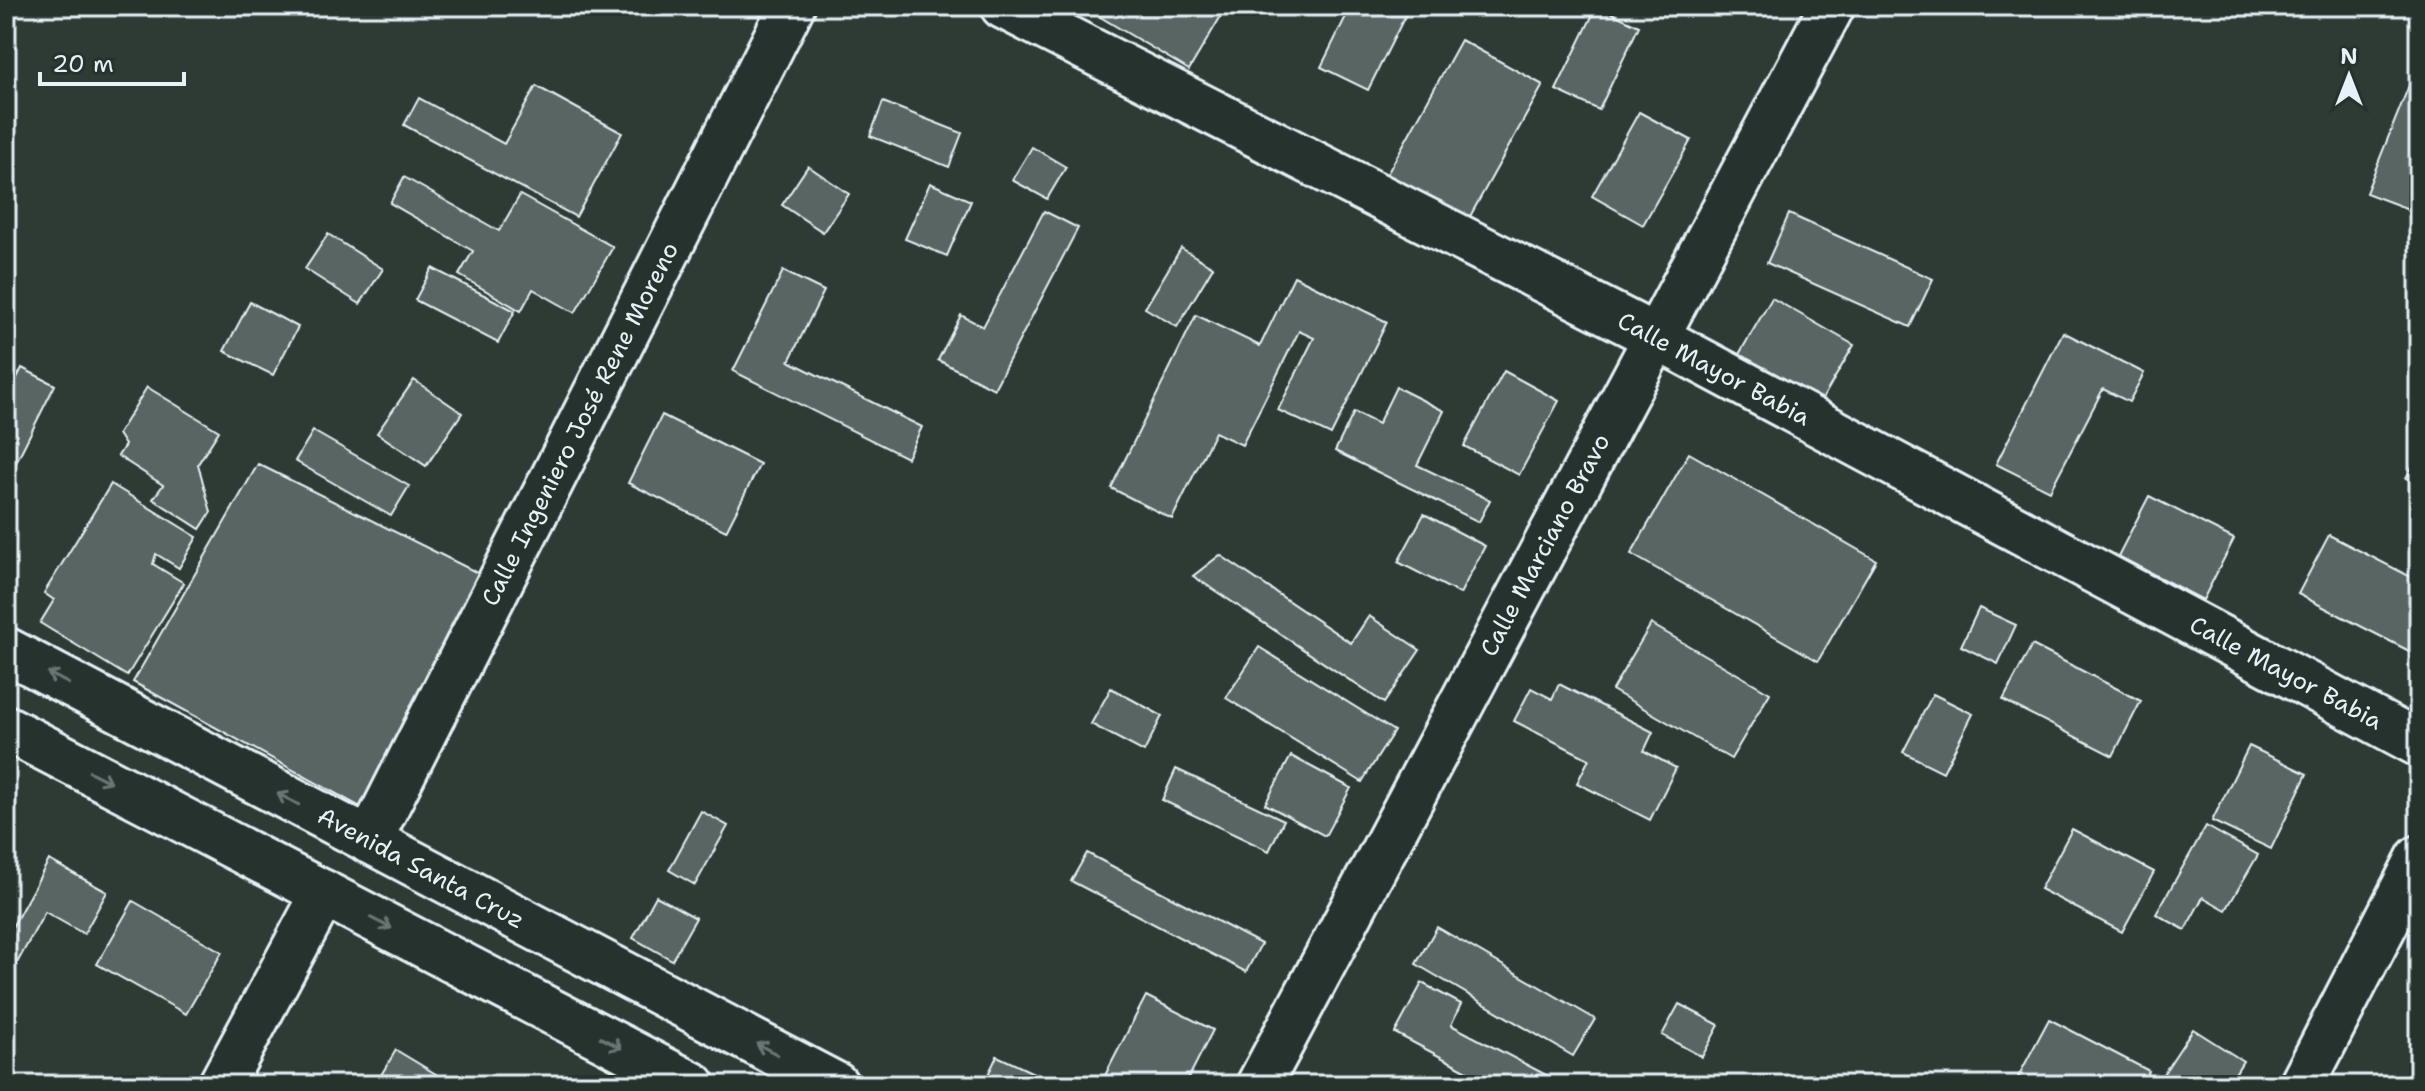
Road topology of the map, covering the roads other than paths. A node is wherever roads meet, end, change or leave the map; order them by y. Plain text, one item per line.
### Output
1 (792, 6) edge
2 (1003, 6) edge
3 (1832, 6) edge
4 (1656, 337) junction
5 (6, 650) edge
6 (6, 728) edge
7 (2419, 744) edge
8 (369, 841) junction
9 (2419, 858) edge
10 (324, 893) junction
11 (221, 1085) edge
12 (693, 1085) edge
13 (836, 1085) edge
14 (1259, 1085) edge
15 (2302, 1085) edge

1 - 8 street, Calle Ingeniero José Rene Moreno
2 - 4 street, Calle Mayor Babia
3 - 4 street, Calle Marciano Bravo
4 - 7 street, Calle Mayor Babia
4 - 14 street, Calle Marciano Bravo
8 -> 5 street, Avenida Santa Cruz
6 -> 10 street
13 -> 8 street, Avenida Santa Cruz
9 - 15 street
10 - 11 street
10 -> 12 street

